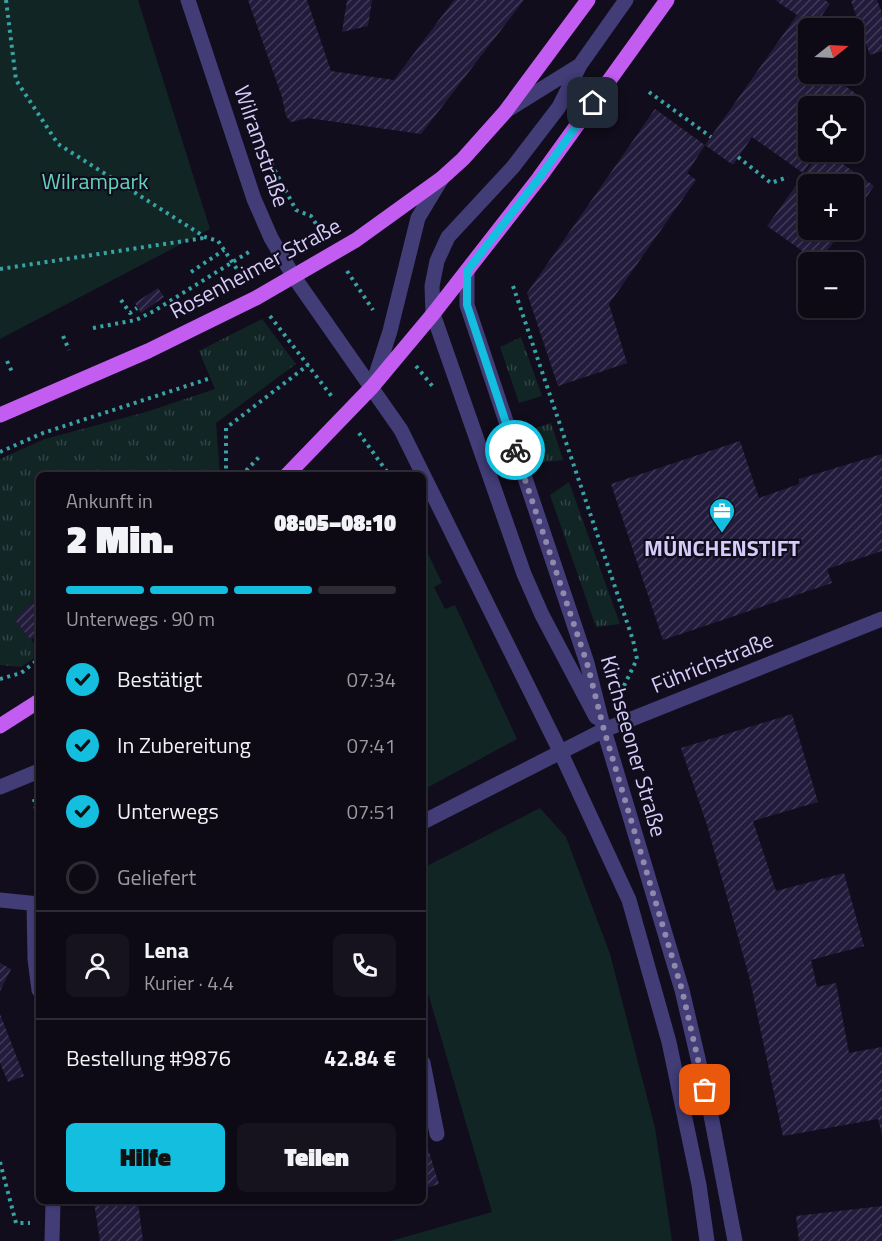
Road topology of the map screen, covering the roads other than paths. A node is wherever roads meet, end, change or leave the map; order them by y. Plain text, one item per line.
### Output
1 (188, 0) edge
2 (588, 0) edge
3 (626, 0) edge
4 (667, 0) edge
5 (580, 65) junction
6 (505, 112) junction
7 (442, 178) junction
8 (467, 271) junction
9 (294, 277) junction
10 (433, 314) junction
11 (372, 387) junction
12 (0, 416) edge
13 (290, 472) edge
14 (422, 472) edge
15 (426, 480) edge
16 (882, 619) edge
17 (36, 702) edge
18 (0, 726) edge
19 (604, 730) junction
20 (560, 751) junction
21 (36, 772) edge
22 (0, 787) edge
23 (426, 820) edge
24 (0, 900) edge
25 (36, 904) edge
26 (36, 932) edge
27 (36, 967) edge
28 (426, 1078) edge
29 (437, 1134) dead end
30 (53, 1204) edge
31 (52, 1241) edge
32 (707, 1241) edge
33 (735, 1241) edge

1 - 9 street, Wilramstraße
2 - 6 main road, Rosenheimer Straße
3 - 5 street
4 - 8 main road
5 - 6 street
5 - 10 street
6 - 7 main road, Rosenheimer Straße
7 - 9 main road, Rosenheimer Straße
7 - 11 street
8 - 10 main road
8 - 19 street, Kirchseeoner Straße
9 - 11 street, Wilramstraße
9 - 12 main road, Rosenheimer Straße
10 - 11 main road
10 - 19 street
11 - 13 main road
11 - 14 street
15 - 20 street
16 - 19 street, Führichstraße
17 - 18 main road
19 - 20 street, Führichstraße
19 - 33 street, Kirchseeoner Straße
20 - 23 street, Führichstraße
20 - 32 street
21 - 22 street
24 - 25 street
26 - 27 street
28 - 29 street
30 - 31 street

